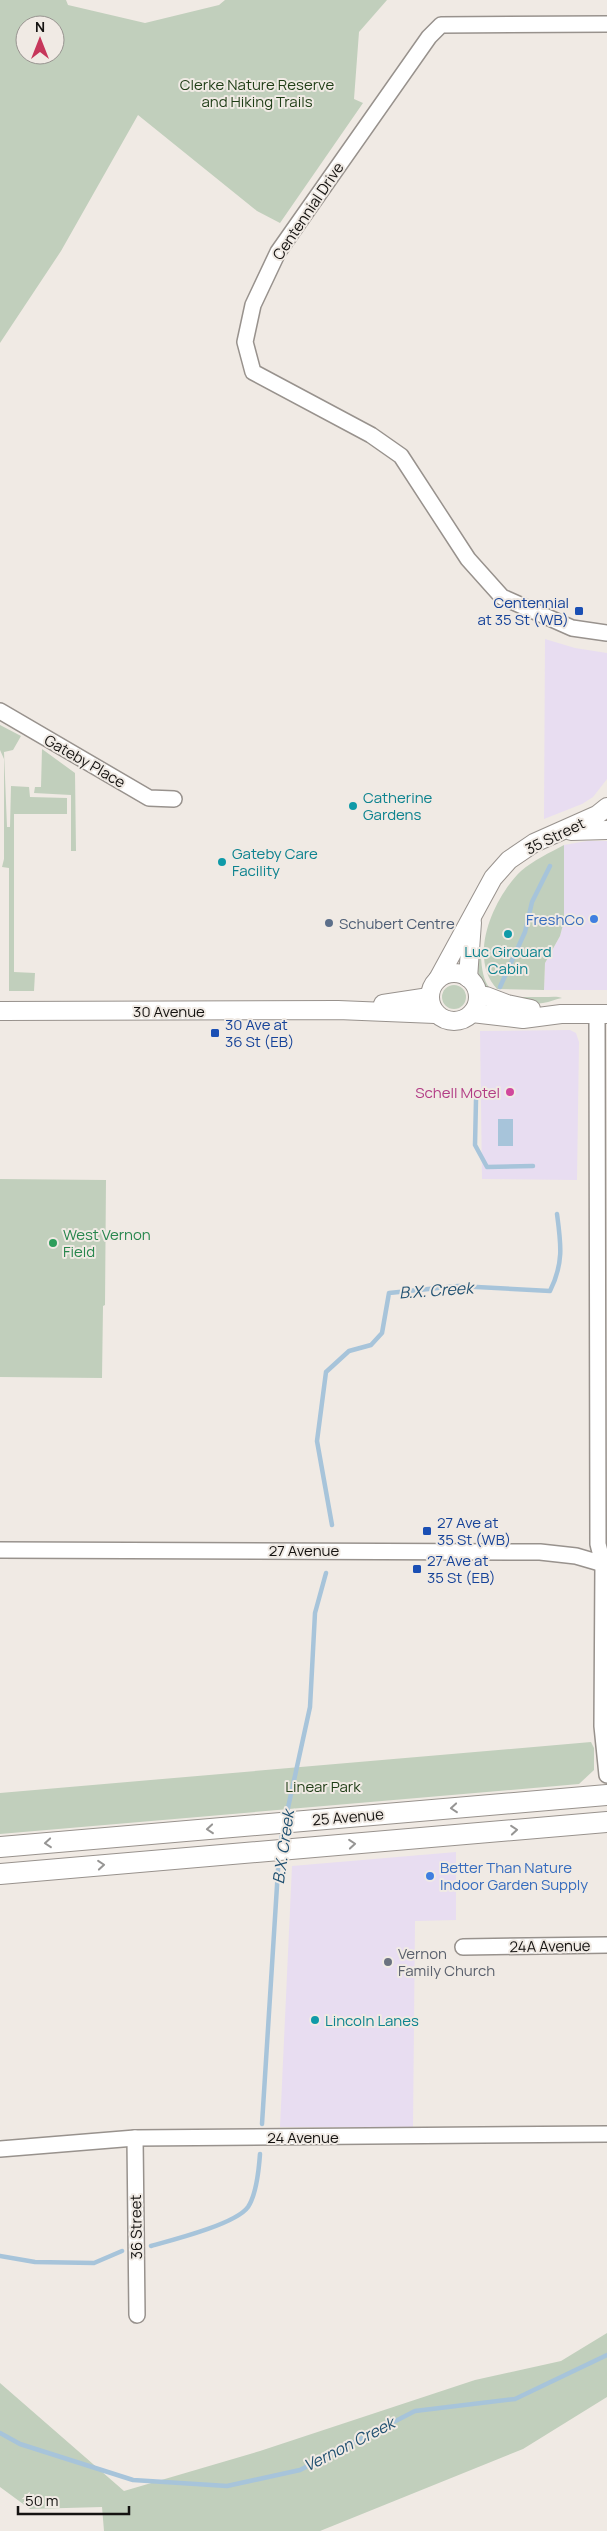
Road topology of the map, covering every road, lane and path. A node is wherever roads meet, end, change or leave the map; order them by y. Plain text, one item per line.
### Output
1 (607, 24) edge
2 (607, 633) edge
3 (0, 711) edge
4 (174, 799) dead end
5 (607, 807) edge
6 (607, 830) edge
7 (561, 831) junction
8 (472, 917) junction
9 (438, 978) junction
10 (468, 978) junction
11 (478, 996) junction
12 (429, 997) junction
13 (338, 1010) junction
14 (0, 1012) edge
15 (472, 1013) junction
16 (435, 1014) junction
17 (561, 1014) junction
18 (602, 1014) edge
19 (603, 1070) edge
20 (602, 1412) edge
21 (0, 1550) edge
22 (605, 1564) edge
23 (604, 1726) edge
24 (607, 1775) edge
25 (607, 1795) edge
26 (607, 1822) edge
27 (0, 1847) edge
28 (0, 1874) edge
29 (607, 1945) edge
30 (463, 1947) dead end
31 (607, 2134) edge
32 (135, 2138) junction
33 (0, 2149) edge
34 (137, 2315) dead end

1 - 2 street, Centennial Drive
3 - 4 street, Gateby Place
5 - 7 street, 35 Street
6 - 7 street
7 - 8 street, 35 Street
8 - 9 street, 35 Street
8 - 10 street, 35 Street
9 - 10 street
9 - 12 street
10 - 11 street
11 - 15 street
11 - 17 street
12 - 13 street, 30 Avenue
12 - 16 street
13 - 14 street, 30 Avenue
13 - 16 street, 30 Avenue
15 - 16 street
15 - 17 street
17 - 18 street
18 - 19 street
19 - 20 street
20 - 22 street
21 - 22 street, 27 Avenue
22 - 23 street
23 - 24 street
25 -> 27 main road, 25 Avenue
28 -> 26 main road, 25 Avenue
29 - 30 street, 24A Avenue
31 - 32 street, 24 Avenue
32 - 33 street, 24 Avenue
32 - 34 street, 36 Street

